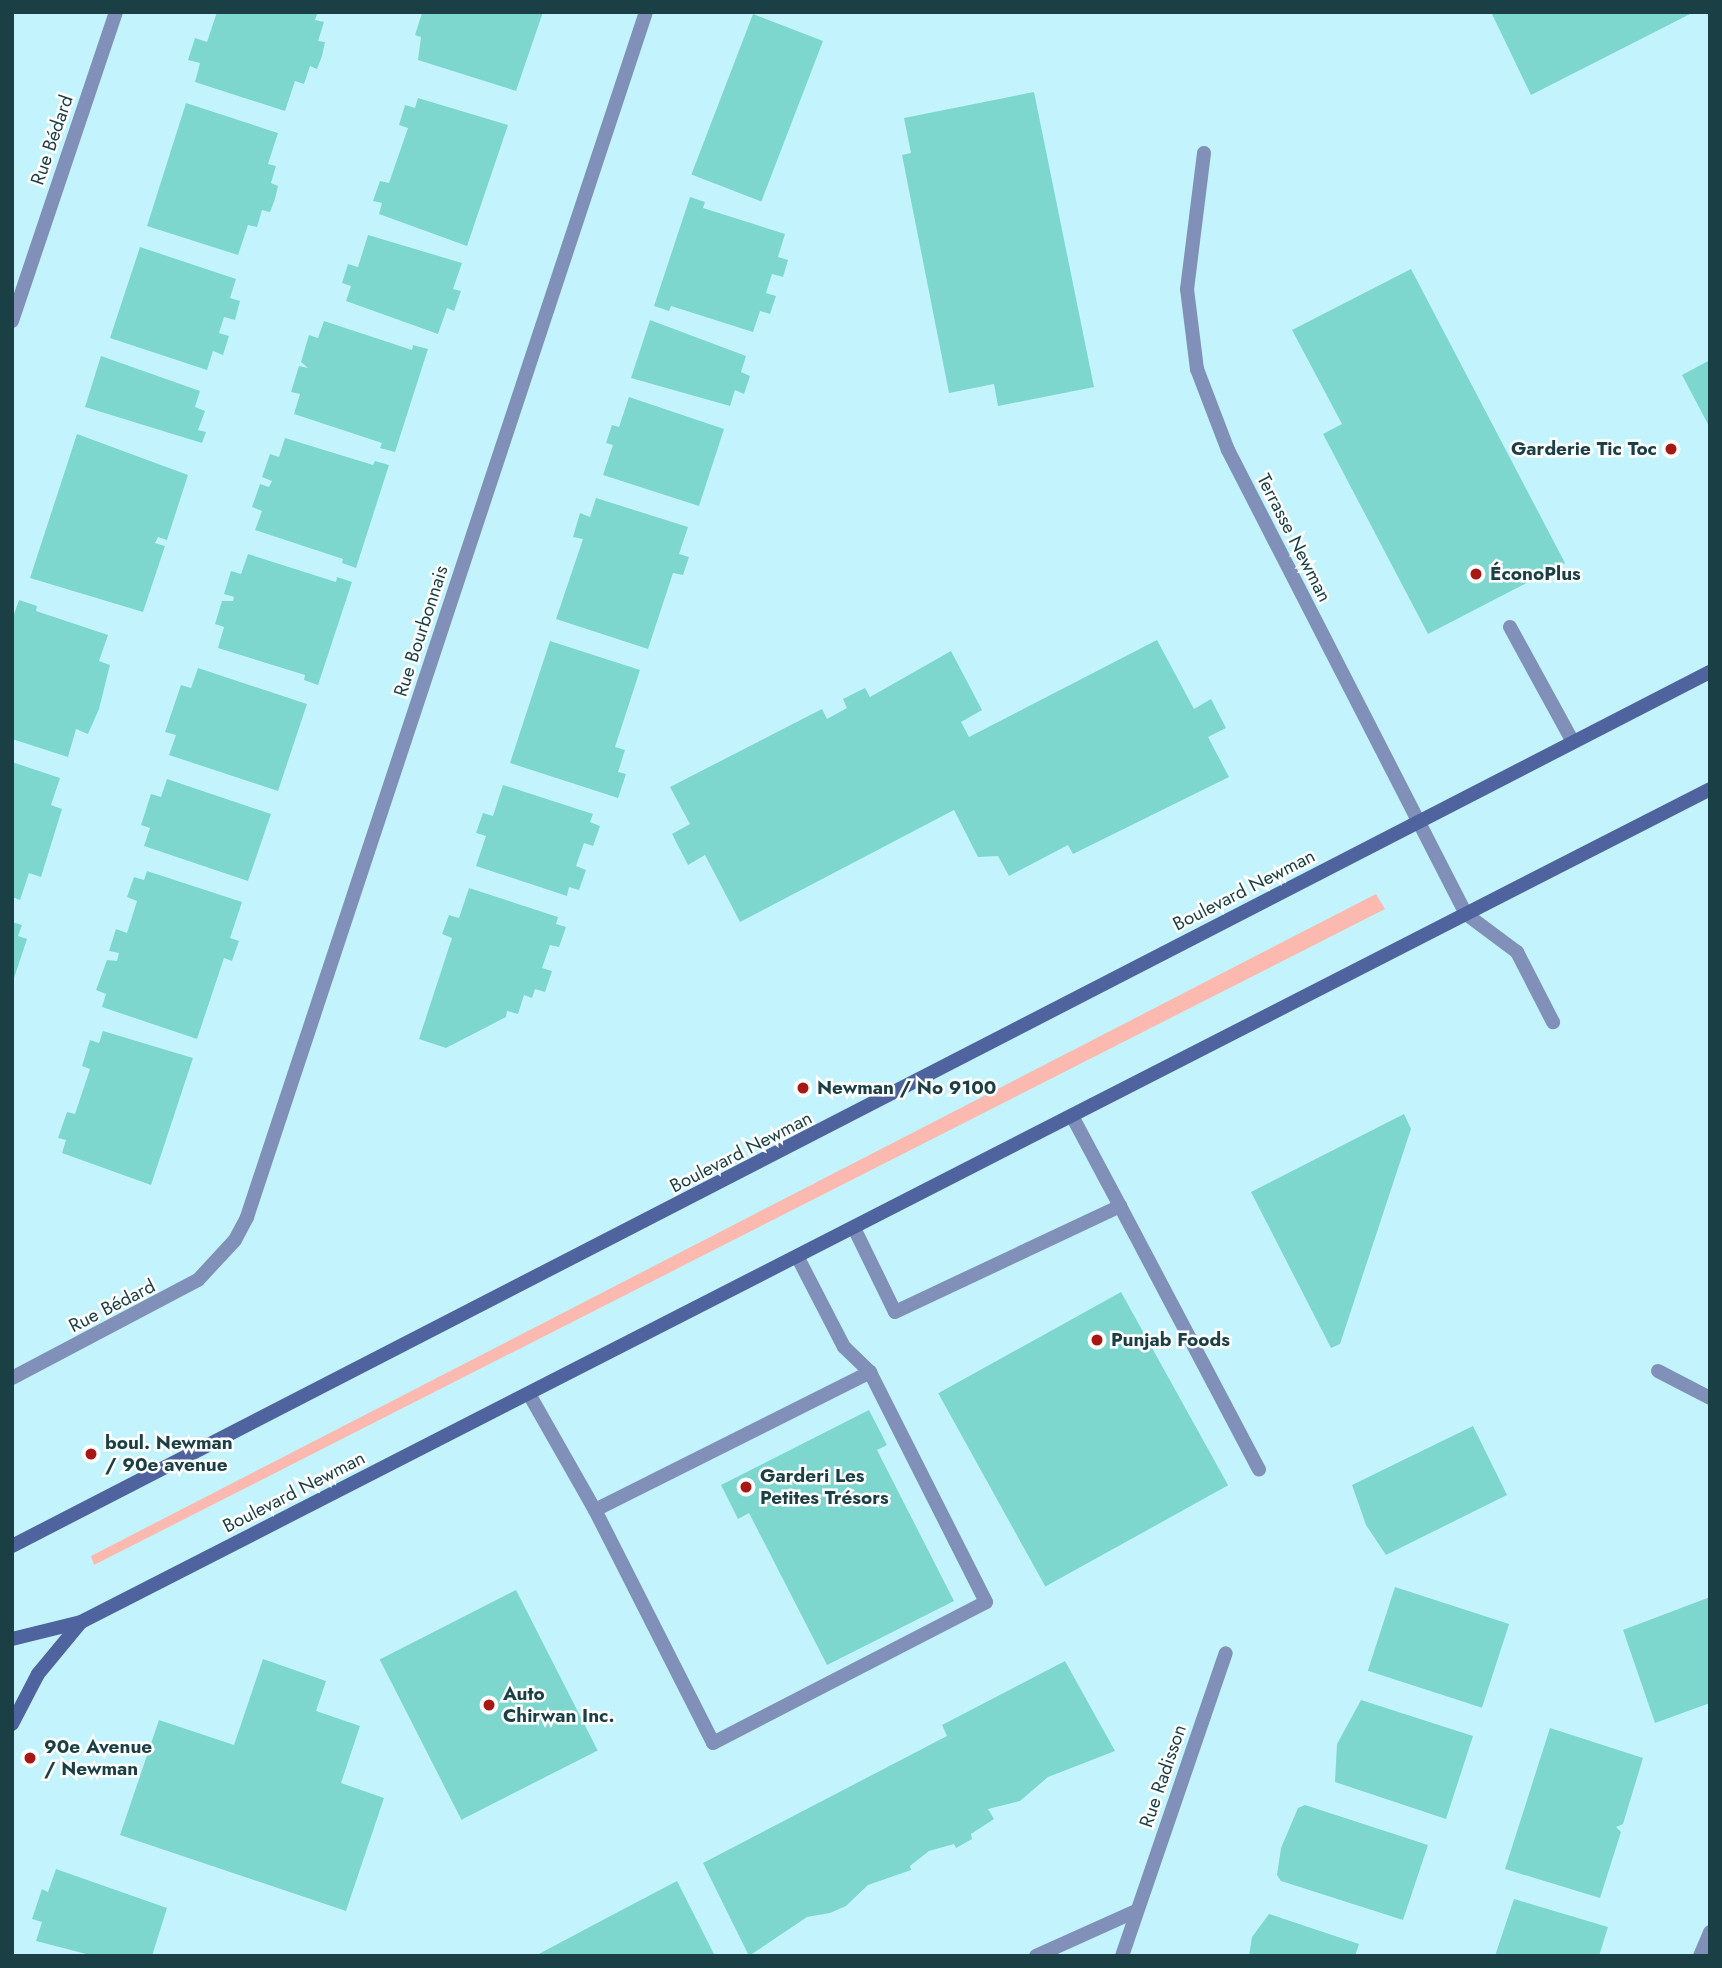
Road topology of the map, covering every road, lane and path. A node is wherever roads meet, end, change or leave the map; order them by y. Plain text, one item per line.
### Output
1 (116, 12) edge
2 (646, 12) edge
3 (1204, 153) dead end
4 (12, 321) edge
5 (1510, 627) dead end
6 (1710, 672) edge
7 (1573, 742) junction
8 (1710, 789) edge
9 (1417, 821) junction
10 (1466, 914) junction
11 (1553, 1022) dead end
12 (1072, 1116) junction
13 (1120, 1206) junction
14 (855, 1230) junction
15 (221, 1257) joint
16 (798, 1258) junction
17 (1658, 1371) dead end
18 (870, 1372) junction
19 (12, 1378) edge
20 (528, 1394) junction
21 (1710, 1398) edge
22 (1259, 1470) dead end
23 (595, 1510) junction
24 (12, 1546) edge
25 (81, 1622) junction
26 (12, 1639) edge
27 (1226, 1653) dead end
28 (12, 1724) edge
29 (1136, 1911) junction
30 (1710, 1932) edge
31 (1036, 1956) edge
32 (1122, 1956) edge
33 (1700, 1956) edge

1 - 4 street, Rue Bédard
2 - 15 street, Rue Bourbonnais
3 - 9 street, Terrasse Newman
5 - 7 street
6 - 7 main road, Boulevard Newman
7 - 9 main road, Boulevard Newman
8 - 10 main road, Boulevard Newman
9 - 10 street, Terrasse Newman
9 - 24 main road, Boulevard Newman
10 - 11 street
10 - 12 main road, Boulevard Newman
12 - 13 street
12 - 14 main road, Boulevard Newman
13 - 14 street
13 - 22 street
14 - 16 main road, Boulevard Newman
15 - 19 street, Rue Bédard
16 - 18 street
16 - 20 main road, Boulevard Newman
17 - 21 street
18 - 23 street
18 - 23 street
20 - 23 street
20 - 25 main road, Boulevard Newman
25 - 26 main road, Boulevard Newman
25 - 28 main road
27 - 29 street, Rue Radisson
29 - 31 street
29 - 32 street, Rue Radisson
30 - 33 street

